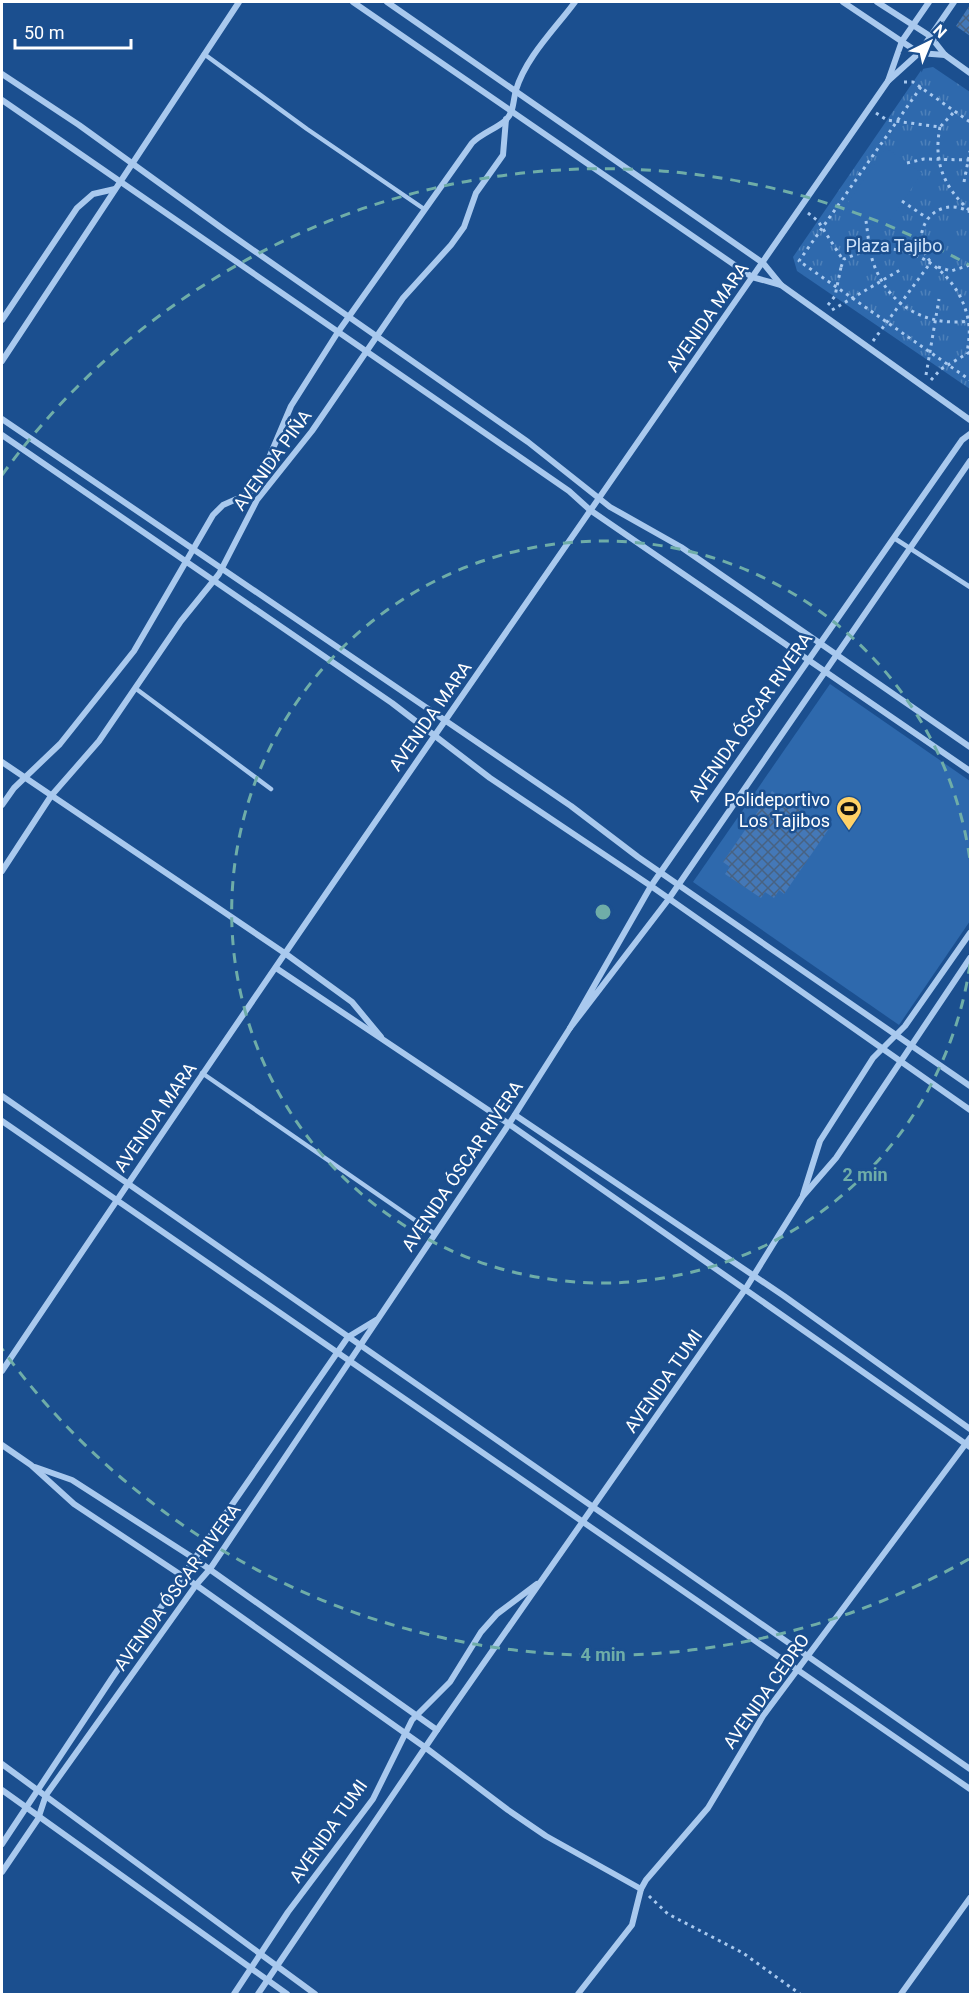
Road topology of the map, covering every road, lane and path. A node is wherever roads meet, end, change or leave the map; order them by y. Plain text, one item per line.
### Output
1 (239, 2) edge
2 (353, 2) edge
3 (387, 2) edge
4 (574, 2) edge
5 (843, 2) edge
6 (877, 2) edge
7 (929, 2) edge
8 (954, 2) edge
9 (913, 25) junction
10 (930, 36) junction
11 (902, 41) junction
12 (919, 53) junction
13 (204, 54) junction
14 (945, 55) junction
15 (970, 73) edge
16 (2, 74) edge
17 (888, 81) junction
18 (921, 87) junction
19 (516, 89) junction
20 (2, 100) edge
21 (869, 109) junction
22 (512, 110) junction
23 (955, 111) junction
24 (506, 119) junction
25 (897, 122) junction
26 (970, 122) edge
27 (940, 127) junction
28 (970, 151) edge
29 (939, 159) junction
30 (970, 160) edge
31 (133, 163) junction
32 (907, 163) dead end
33 (120, 182) junction
34 (964, 182) dead end
35 (116, 189) junction
36 (902, 201) dead end
37 (800, 208) junction
38 (424, 209) junction
39 (970, 212) edge
40 (927, 218) junction
41 (866, 221) dead end
42 (822, 228) junction
43 (871, 250) junction
44 (762, 262) junction
45 (931, 262) junction
46 (970, 266) edge
47 (841, 267) junction
48 (900, 270) dead end
49 (752, 277) junction
50 (881, 282) junction
51 (781, 285) junction
52 (837, 288) junction
53 (939, 299) dead end
54 (853, 300) junction
55 (900, 304) junction
56 (822, 314) junction
57 (348, 317) junction
58 (2, 320) edge
59 (935, 321) junction
60 (969, 321) edge
61 (886, 323) junction
62 (338, 332) junction
63 (376, 337) junction
64 (868, 347) junction
65 (366, 352) junction
66 (929, 352) junction
67 (969, 353) edge
68 (2, 361) edge
69 (948, 364) junction
70 (970, 380) edge
71 (925, 388) junction
72 (2, 419) edge
73 (970, 420) edge
74 (970, 434) edge
75 (2, 435) edge
76 (970, 461) edge
77 (599, 498) junction
78 (590, 510) junction
79 (894, 538) junction
80 (192, 548) junction
81 (910, 549) junction
82 (185, 560) junction
83 (222, 569) junction
84 (214, 580) junction
85 (970, 587) edge
86 (820, 644) junction
87 (837, 654) junction
88 (808, 661) junction
89 (825, 672) junction
90 (135, 688) junction
91 (444, 722) junction
92 (434, 735) junction
93 (970, 747) edge
94 (2, 762) edge
95 (970, 771) edge
96 (26, 778) junction
97 (271, 789) dead end
98 (51, 796) junction
99 (2, 805) edge
100 (2, 871) edge
101 (661, 873) junction
102 (678, 885) junction
103 (651, 886) junction
104 (668, 900) junction
105 (970, 933) edge
106 (286, 954) junction
107 (970, 958) edge
108 (276, 968) junction
109 (570, 1028) junction
110 (897, 1035) junction
111 (385, 1042) junction
112 (913, 1046) junction
113 (882, 1048) junction
114 (902, 1062) junction
115 (202, 1073) junction
116 (970, 1086) edge
117 (2, 1096) edge
118 (970, 1110) edge
119 (515, 1115) junction
120 (2, 1120) edge
121 (509, 1124) junction
122 (126, 1184) junction
123 (803, 1196) junction
124 (115, 1202) junction
125 (435, 1234) junction
126 (754, 1276) junction
127 (746, 1288) junction
128 (378, 1319) junction
129 (348, 1337) junction
130 (360, 1346) junction
131 (338, 1353) junction
132 (351, 1362) junction
133 (2, 1371) edge
134 (970, 1429) edge
135 (970, 1438) edge
136 (2, 1445) edge
137 (967, 1445) edge
138 (31, 1465) junction
139 (593, 1507) junction
140 (583, 1521) junction
141 (195, 1559) junction
142 (210, 1569) junction
143 (183, 1576) junction
144 (542, 1580) junction
145 (196, 1585) junction
146 (808, 1657) junction
147 (799, 1671) junction
148 (417, 1715) junction
149 (437, 1730) junction
150 (405, 1732) junction
151 (426, 1748) junction
152 (2, 1764) edge
153 (970, 1769) edge
154 (38, 1789) junction
155 (970, 1789) edge
156 (2, 1790) edge
157 (46, 1795) junction
158 (25, 1809) junction
159 (38, 1819) junction
160 (2, 1844) edge
161 (2, 1872) edge
162 (641, 1889) junction
163 (970, 1898) edge
164 (262, 1953) junction
165 (278, 1965) junction
166 (252, 1969) junction
167 (268, 1981) junction
168 (234, 1995) edge
169 (258, 1995) edge
170 (287, 1995) edge
171 (315, 1995) edge
172 (578, 1995) edge
173 (800, 1995) edge
174 (901, 1995) edge

1 - 13 street
2 - 22 street
3 - 19 street
4 - 19 street, AVENIDA PIÑA
5 - 11 street
6 - 9 street
7 - 9 street, AVENIDA MARA
8 - 10 street, AVENIDA MARA
9 - 10 street
9 - 11 street, AVENIDA MARA
10 - 12 street, AVENIDA MARA
10 - 14 street
11 - 12 street
11 - 17 street, AVENIDA MARA
12 - 14 street
12 - 17 street, AVENIDA MARA
13 - 31 street
13 - 38 lane
14 - 15 street
16 - 31 street
17 - 18 path
17 - 21 street, AVENIDA MARA
18 - 23 path
18 - 25 path
19 - 22 street, AVENIDA PIÑA
19 - 44 street
20 - 33 street
21 - 25 path
21 - 37 street, AVENIDA MARA
22 - 24 street, AVENIDA PIÑA
22 - 49 street
23 - 26 path
23 - 27 path
24 - 38 street, AVENIDA PIÑA
24 - 63 street, AVENIDA PIÑA
25 - 27 path
25 - 42 path
27 - 29 path
28 - 30 path
29 - 30 path
29 - 32 path
29 - 39 path
30 - 34 path
31 - 33 street
31 - 57 street
33 - 35 street
33 - 62 street
35 - 58 street
35 - 68 street
36 - 40 path
37 - 42 path
37 - 44 street, AVENIDA MARA
38 - 57 street, AVENIDA PIÑA
39 - 40 path
40 - 45 path
41 - 43 path
42 - 47 path
42 - 52 path
43 - 45 path
43 - 47 path
43 - 50 path
44 - 49 street, AVENIDA MARA
44 - 51 street
45 - 46 path
45 - 55 path
45 - 60 path
47 - 52 path
48 - 50 path
49 - 51 street
49 - 77 street, AVENIDA MARA
50 - 54 path
50 - 55 path
51 - 56 street
52 - 54 path
52 - 56 path
53 - 59 path
54 - 56 path
54 - 61 path
55 - 59 path
55 - 61 path
56 - 64 street
57 - 62 street, AVENIDA PIÑA
57 - 63 street
59 - 60 path
59 - 66 path
60 - 67 path
61 - 64 path
61 - 66 path
62 - 65 street
62 - 80 street, AVENIDA PIÑA
63 - 65 street, AVENIDA PIÑA
63 - 77 street
64 - 71 street
65 - 78 street
65 - 83 street, AVENIDA PIÑA
66 - 69 path
66 - 71 path
67 - 69 path
69 - 70 path
69 - 71 path
71 - 73 street
72 - 80 street
74 - 79 street, AVENIDA ÓSCAR RIVERA
75 - 82 street
76 - 81 street, AVENIDA ÓSCAR RIVERA
77 - 78 street, AVENIDA MARA
77 - 86 street
78 - 88 street
78 - 91 street, AVENIDA MARA
79 - 81 lane
79 - 86 street, AVENIDA ÓSCAR RIVERA
80 - 82 street, AVENIDA PIÑA
80 - 83 street
81 - 85 lane
81 - 87 street, AVENIDA ÓSCAR RIVERA
82 - 84 street
82 - 96 street, AVENIDA PIÑA
83 - 84 street, AVENIDA PIÑA
83 - 91 street
84 - 90 street, AVENIDA PIÑA
84 - 92 street
86 - 87 street
86 - 88 street, AVENIDA ÓSCAR RIVERA
87 - 89 street, AVENIDA ÓSCAR RIVERA
87 - 93 street
88 - 89 street
88 - 101 street, AVENIDA ÓSCAR RIVERA
89 - 95 street
89 - 102 street, AVENIDA ÓSCAR RIVERA
90 - 97 lane
90 - 98 street, AVENIDA PIÑA
91 - 92 street, AVENIDA MARA
91 - 101 street
92 - 103 street
92 - 106 street, AVENIDA MARA
94 - 96 street
96 - 98 street
96 - 99 street, AVENIDA PIÑA
98 - 100 street, AVENIDA PIÑA
98 - 106 street
101 - 102 street
101 - 103 street, AVENIDA ÓSCAR RIVERA
102 - 104 street, AVENIDA ÓSCAR RIVERA
102 - 110 street
103 - 104 street
103 - 109 street, AVENIDA ÓSCAR RIVERA
104 - 109 street, AVENIDA ÓSCAR RIVERA
104 - 113 street
105 - 110 street, AVENIDA TUMI
106 - 108 street, AVENIDA MARA
106 - 111 street
107 - 112 street, AVENIDA TUMI
108 - 111 street
108 - 115 street, AVENIDA MARA
109 - 119 street, AVENIDA ÓSCAR RIVERA
110 - 112 street
110 - 113 street, AVENIDA TUMI
111 - 121 street
112 - 114 street, AVENIDA TUMI
112 - 116 street
113 - 114 street
113 - 123 street, AVENIDA TUMI
114 - 118 street
114 - 123 street, AVENIDA TUMI
115 - 122 street, AVENIDA MARA
115 - 125 lane
117 - 122 street
119 - 121 street, AVENIDA ÓSCAR RIVERA
119 - 126 street
120 - 124 street
121 - 125 street, AVENIDA ÓSCAR RIVERA
121 - 127 street
122 - 124 street, AVENIDA MARA
122 - 129 street
123 - 126 street, AVENIDA TUMI
124 - 131 street
124 - 133 street, AVENIDA MARA
125 - 128 street, AVENIDA ÓSCAR RIVERA
126 - 127 street, AVENIDA TUMI
126 - 134 street
127 - 137 street
127 - 139 street, AVENIDA TUMI
128 - 129 street, AVENIDA ÓSCAR RIVERA
128 - 130 street, AVENIDA ÓSCAR RIVERA
129 - 130 street
129 - 131 street, AVENIDA ÓSCAR RIVERA
130 - 132 street, AVENIDA ÓSCAR RIVERA
130 - 139 street
131 - 132 street
131 - 141 street, AVENIDA ÓSCAR RIVERA
132 - 140 street
132 - 142 street, AVENIDA ÓSCAR RIVERA
135 - 137 street, AVENIDA CEDRO
136 - 138 street
137 - 146 street, AVENIDA CEDRO
138 - 141 street
138 - 143 street
139 - 140 street, AVENIDA TUMI
139 - 146 street
140 - 144 street, AVENIDA TUMI
140 - 147 street
141 - 142 street
141 - 143 street, AVENIDA ÓSCAR RIVERA
142 - 145 street, AVENIDA ÓSCAR RIVERA
142 - 148 street
143 - 145 street
143 - 154 street, AVENIDA ÓSCAR RIVERA
144 - 148 street, AVENIDA TUMI
144 - 149 street, AVENIDA TUMI
145 - 150 street
145 - 157 street, AVENIDA ÓSCAR RIVERA
146 - 147 street, AVENIDA CEDRO
146 - 153 street
147 - 155 street
147 - 162 street, AVENIDA CEDRO
148 - 149 street
148 - 150 street, AVENIDA TUMI
149 - 151 street, AVENIDA TUMI
150 - 151 street
150 - 164 street, AVENIDA TUMI
151 - 162 street
151 - 165 street, AVENIDA TUMI
152 - 154 street
154 - 157 street
154 - 158 street, AVENIDA ÓSCAR RIVERA
156 - 158 street
157 - 159 street, AVENIDA ÓSCAR RIVERA
157 - 164 street
158 - 159 street
158 - 160 street, AVENIDA ÓSCAR RIVERA
159 - 161 street, AVENIDA ÓSCAR RIVERA
159 - 166 street
162 - 172 street, AVENIDA CEDRO
162 - 173 path
163 - 174 street
164 - 165 street
164 - 166 street, AVENIDA TUMI
165 - 167 street, AVENIDA TUMI
165 - 171 street
166 - 167 street
166 - 168 street, AVENIDA TUMI
167 - 169 street, AVENIDA TUMI
167 - 170 street

